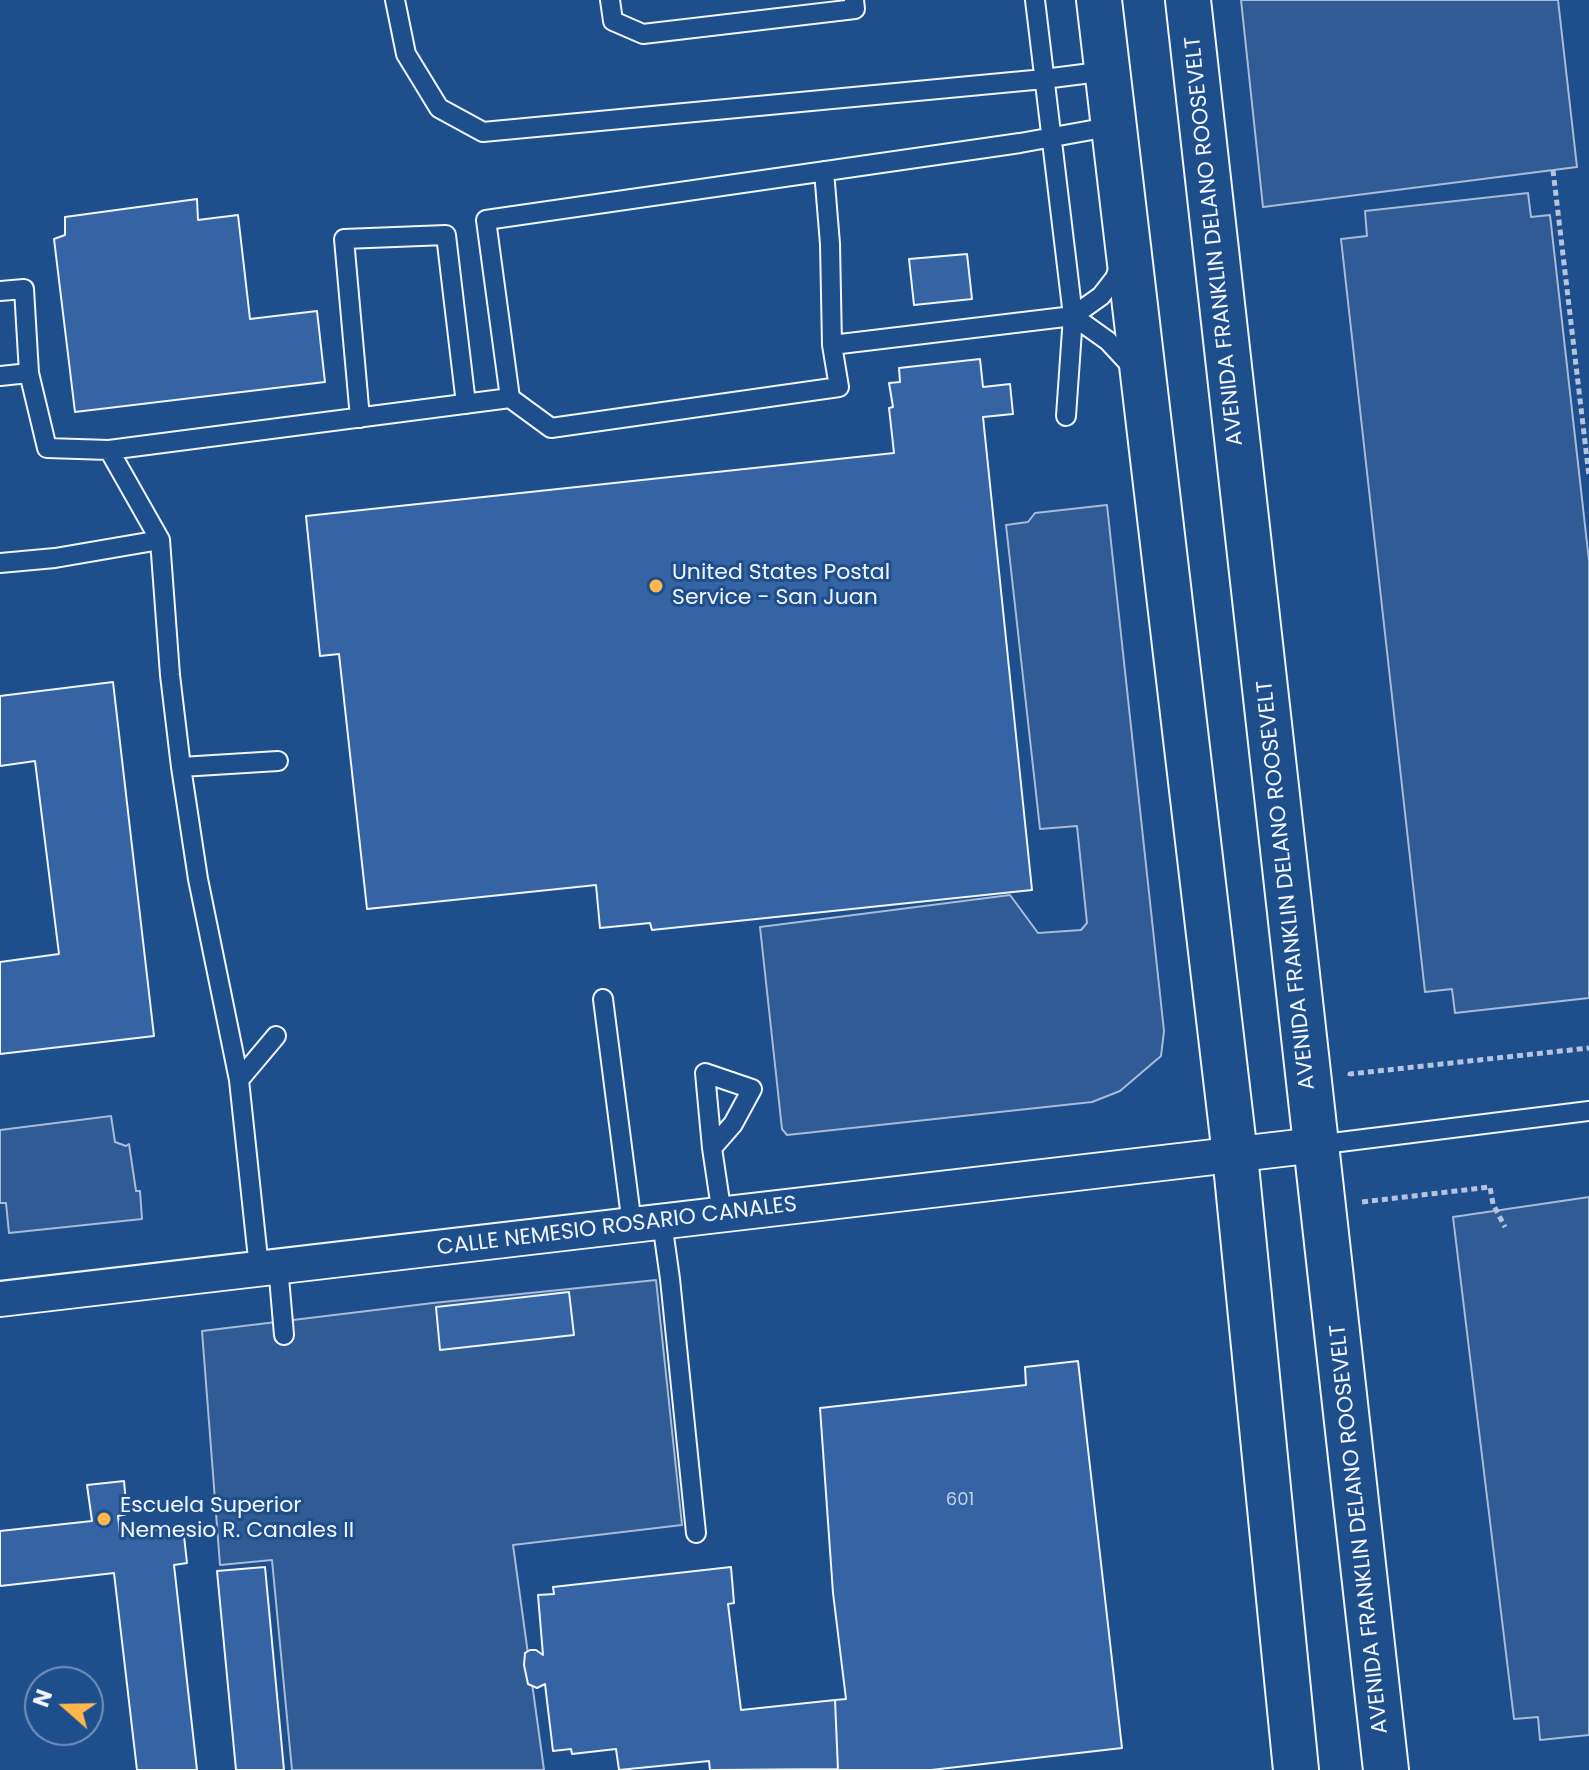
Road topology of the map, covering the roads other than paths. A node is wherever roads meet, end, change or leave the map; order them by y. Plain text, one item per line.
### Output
1 (395, 0) edge
2 (610, 0) edge
3 (854, 0) edge
4 (1035, 0) edge
5 (1099, 0) edge
6 (1188, 0) edge
7 (1107, 71) junction
8 (1044, 79) junction
9 (1114, 126) junction
10 (1051, 137) junction
11 (824, 171) junction
12 (1128, 244) junction
13 (0, 291) edge
14 (1073, 316) junction
15 (832, 345) junction
16 (29, 373) junction
17 (0, 376) edge
18 (1145, 383) junction
19 (510, 398) junction
20 (466, 404) junction
21 (1066, 416) dead end
22 (360, 418) junction
23 (109, 450) junction
24 (160, 540) junction
25 (0, 563) edge
26 (278, 761) dead end
27 (181, 767) junction
28 (603, 999) dead end
29 (276, 1036) dead end
30 (239, 1080) junction
31 (1589, 1111) edge
32 (1316, 1145) junction
33 (712, 1148) junction
34 (1235, 1155) junction
35 (722, 1215) junction
36 (647, 1224) junction
37 (268, 1267) junction
38 (0, 1299) edge
39 (284, 1335) dead end
40 (696, 1533) dead end
41 (1296, 1770) edge
42 (1386, 1770) edge

1 - 8 lane
2 - 3 lane
4 - 8 lane
5 - 7 main road
6 - 32 main road, AVENIDA FRANKLIN DELANO ROOSEVELT
7 - 8 lane
7 - 9 main road
8 - 10 lane
9 - 10 lane
9 - 12 main road
10 - 11 lane
10 - 14 lane
11 - 15 lane
11 - 19 lane
12 - 14 lane
12 - 18 main road
13 - 16 lane
14 - 15 lane
14 - 18 lane
14 - 21 lane
15 - 19 lane
16 - 17 lane
16 - 23 lane
18 - 34 main road
19 - 20 lane
20 - 22 lane
20 - 22 lane
22 - 23 lane
23 - 24 lane
24 - 25 lane
24 - 27 lane
26 - 27 lane
27 - 30 lane
28 - 36 lane
29 - 30 lane
30 - 37 lane
31 - 32 lane
32 - 34 street, CALLE NEMESIO ROSARIO CANALES
32 - 42 main road, AVENIDA FRANKLIN DELANO ROOSEVELT
33 - 33 lane
33 - 35 lane
34 - 35 street, CALLE NEMESIO ROSARIO CANALES
34 - 41 main road
35 - 36 street, CALLE NEMESIO ROSARIO CANALES
36 - 37 street, CALLE NEMESIO ROSARIO CANALES
36 - 40 lane
37 - 38 street, CALLE NEMESIO ROSARIO CANALES
37 - 39 lane

